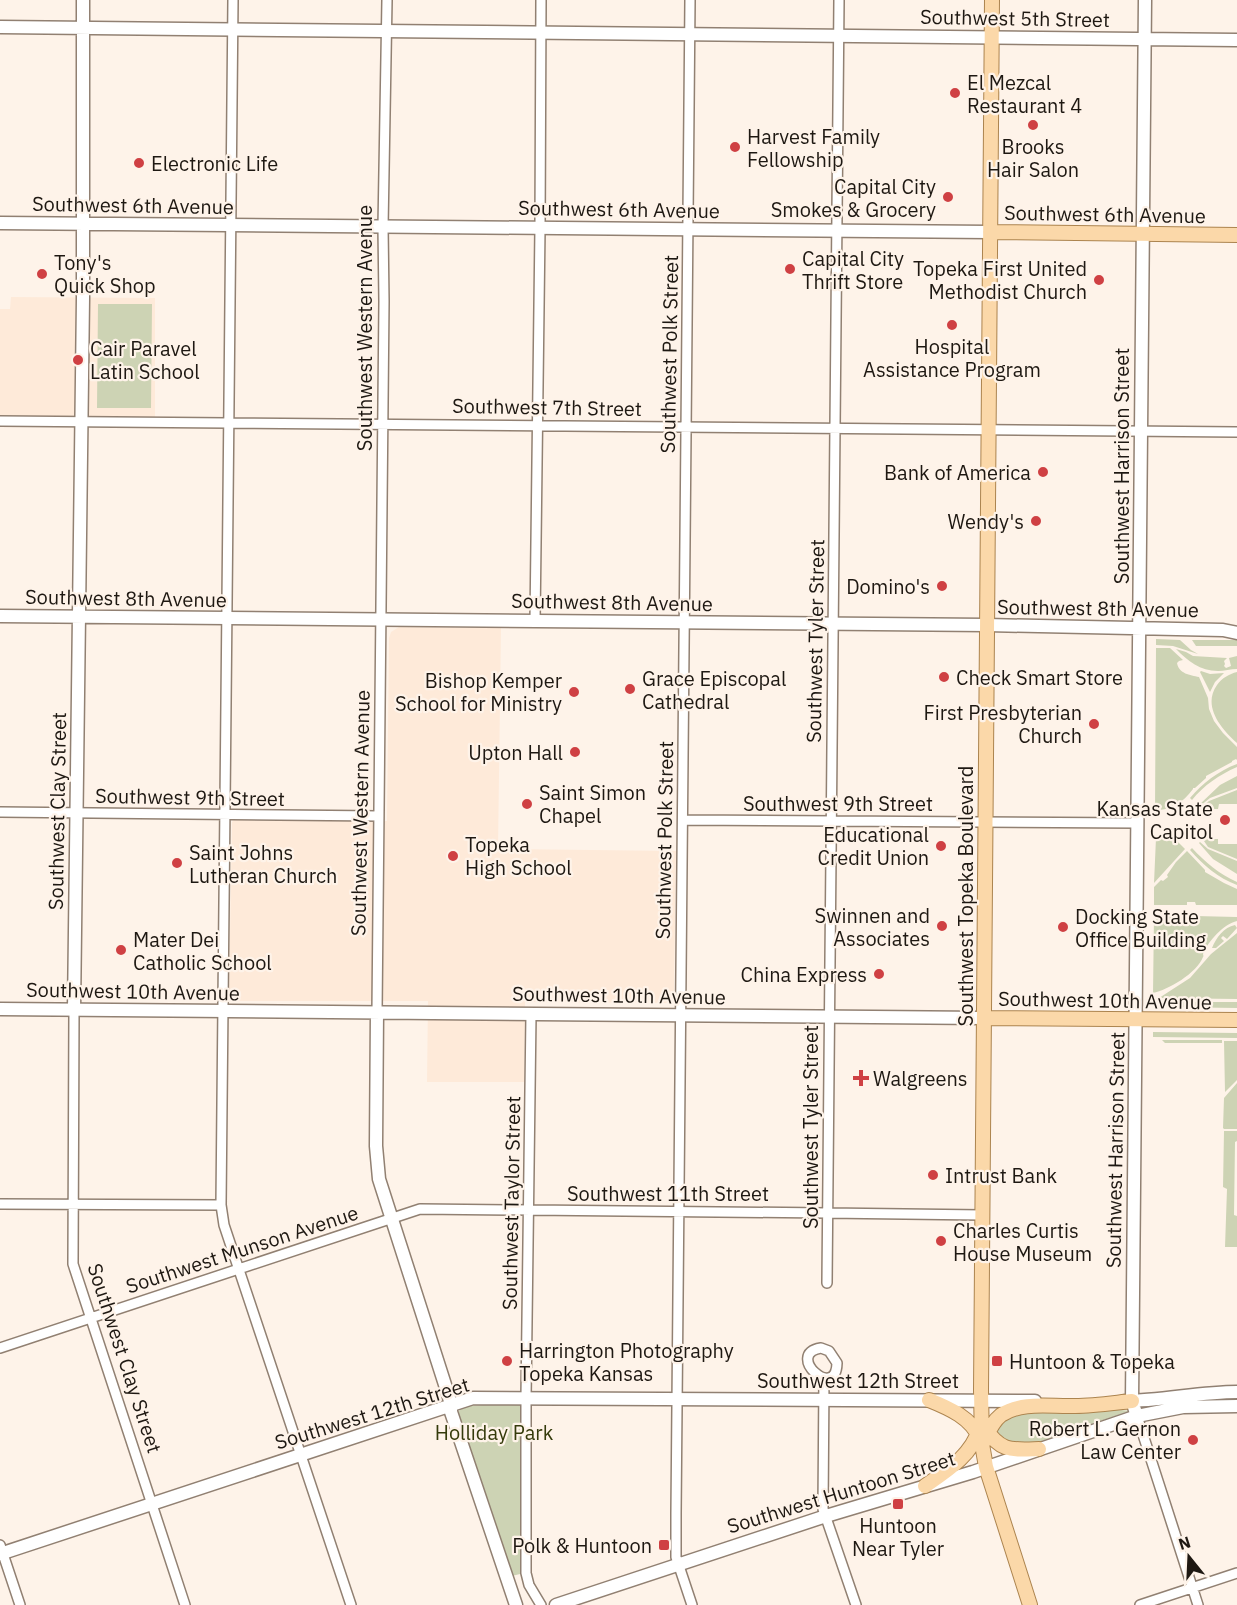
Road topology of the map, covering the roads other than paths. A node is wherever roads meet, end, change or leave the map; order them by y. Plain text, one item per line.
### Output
1 (83, 0) edge
2 (233, 0) edge
3 (387, 0) edge
4 (541, 0) edge
5 (690, 0) edge
6 (839, 0) edge
7 (992, 0) edge
8 (1144, 0) edge
9 (0, 27) edge
10 (83, 28) junction
11 (232, 29) junction
12 (387, 31) junction
13 (541, 33) junction
14 (689, 34) junction
15 (839, 36) junction
16 (992, 37) junction
17 (1144, 39) junction
18 (1237, 40) edge
19 (0, 223) edge
20 (82, 224) junction
21 (231, 225) junction
22 (383, 227) junction
23 (540, 228) junction
24 (688, 230) junction
25 (837, 231) junction
26 (990, 232) junction
27 (1142, 234) junction
28 (1237, 235) edge
29 (0, 421) edge
30 (81, 422) junction
31 (228, 422) junction
32 (383, 424) junction
33 (538, 425) junction
34 (686, 427) junction
35 (835, 428) junction
36 (989, 429) junction
37 (1141, 431) junction
38 (1237, 432) edge
39 (0, 616) edge
40 (79, 617) junction
41 (226, 618) junction
42 (381, 620) junction
43 (536, 621) junction
44 (684, 622) junction
45 (833, 624) junction
46 (987, 625) junction
47 (1237, 626) edge
48 (1139, 628) junction
49 (1223, 630) junction
50 (1237, 633) edge
51 (0, 812) edge
52 (76, 813) junction
53 (225, 815) junction
54 (379, 816) junction
55 (683, 820) junction
56 (831, 822) junction
57 (985, 822) junction
58 (1137, 824) junction
59 (0, 1009) edge
60 (74, 1010) junction
61 (223, 1011) junction
62 (377, 1012) junction
63 (531, 1014) junction
64 (680, 1015) junction
65 (829, 1017) junction
66 (984, 1018) junction
67 (1136, 1019) junction
68 (1237, 1020) edge
69 (0, 1204) edge
70 (73, 1204) junction
71 (221, 1205) junction
72 (528, 1210) junction
73 (678, 1211) junction
74 (827, 1212) junction
75 (982, 1215) junction
76 (392, 1218) junction
77 (240, 1269) junction
78 (827, 1283) dead end
79 (90, 1318) junction
80 (0, 1348) edge
81 (824, 1378) dead end
82 (1237, 1392) edge
83 (526, 1398) junction
84 (676, 1399) junction
85 (824, 1400) junction
86 (929, 1400) junction
87 (981, 1400) junction
88 (1132, 1401) junction
89 (451, 1405) junction
90 (1237, 1406) edge
91 (1137, 1416) junction
92 (982, 1433) junction
93 (1039, 1449) junction
94 (301, 1455) junction
95 (986, 1467) junction
96 (925, 1486) junction
97 (152, 1504) junction
98 (826, 1516) junction
99 (1, 1551) edge
100 (679, 1565) junction
101 (1237, 1573) edge
102 (1193, 1588) junction
103 (20, 1605) edge
104 (185, 1605) edge
105 (351, 1605) edge
106 (516, 1605) edge
107 (540, 1605) edge
108 (556, 1605) edge
109 (692, 1605) edge
110 (856, 1605) edge
111 (1030, 1605) edge
112 (1140, 1605) edge
113 (1198, 1605) edge

1 - 10 main road, Southwest Clay Street
2 - 11 street
3 - 12 street, Southwest Western Avenue
4 - 13 street
5 - 14 street, Southwest Polk Street
6 - 15 street, Southwest Tyler Street
7 - 16 main road, Southwest Topeka Boulevard
8 - 17 main road, Southwest Harrison Street
9 - 10 main road, Southwest 5th Street
10 - 11 main road, Southwest 5th Street
10 - 20 main road, Southwest Clay Street
11 - 12 main road, Southwest 5th Street
11 - 21 street
12 - 13 main road, Southwest 5th Street
12 - 22 street, Southwest Western Avenue
13 - 14 main road, Southwest 5th Street
13 - 23 street
14 - 15 main road, Southwest 5th Street
14 - 24 street, Southwest Polk Street
15 - 16 main road, Southwest 5th Street
15 - 25 street, Southwest Tyler Street
16 - 17 main road, Southwest 5th Street
16 - 26 main road, Southwest Topeka Boulevard
17 - 18 main road, Southwest 5th Street
17 - 27 main road, Southwest Harrison Street
19 - 20 main road, Southwest 6th Avenue
20 - 21 main road, Southwest 6th Avenue
20 - 30 main road, Southwest Clay Street
21 - 22 main road, Southwest 6th Avenue
21 - 31 street
22 - 23 main road, Southwest 6th Avenue
22 - 32 street, Southwest Western Avenue
23 - 24 main road, Southwest 6th Avenue
23 - 33 street
24 - 25 main road, Southwest 6th Avenue
24 - 34 street, Southwest Polk Street
25 - 26 main road, Southwest 6th Avenue
25 - 35 street, Southwest Tyler Street
26 - 27 main road, Southwest 6th Avenue
26 - 36 main road, Southwest Topeka Boulevard
27 - 28 main road, Southwest 6th Avenue
27 - 37 main road, Southwest Harrison Street
29 - 30 street, Southwest 7th Street
30 - 31 street, Southwest 7th Street
30 - 40 main road, Southwest Clay Street
31 - 32 street, Southwest 7th Street
31 - 41 street
32 - 33 street, Southwest 7th Street
32 - 42 street, Southwest Western Avenue
33 - 34 street, Southwest 7th Street
33 - 43 street
34 - 35 street, Southwest 7th Street
34 - 44 street, Southwest Polk Street
35 - 36 street, Southwest 7th Street
35 - 45 street, Southwest Tyler Street
36 - 37 street, Southwest 7th Street
36 - 46 main road, Southwest Topeka Boulevard
37 - 38 street, Southwest 7th Street
37 - 48 main road, Southwest Harrison Street
39 - 40 main road, Southwest 8th Avenue
40 - 41 main road, Southwest 8th Avenue
40 - 52 main road, Southwest Clay Street
41 - 42 main road, Southwest 8th Avenue
41 - 53 street
42 - 43 main road, Southwest 8th Avenue
42 - 54 street, Southwest Western Avenue
43 - 44 main road, Southwest 8th Avenue
44 - 45 main road, Southwest 8th Avenue
44 - 55 street, Southwest Polk Street
45 - 46 main road, Southwest 8th Avenue
45 - 56 street, Southwest Tyler Street
46 - 48 main road, Southwest 8th Avenue
46 - 57 main road, Southwest Topeka Boulevard
47 - 49 main road, Southwest 8th Avenue
48 - 49 main road, Southwest 8th Avenue
48 - 58 main road, Southwest Harrison Street
49 - 50 main road, Southwest 8th Avenue
51 - 52 street, Southwest 9th Street
52 - 53 street, Southwest 9th Street
52 - 60 main road, Southwest Clay Street
53 - 54 street, Southwest 9th Street
53 - 61 street
54 - 62 street, Southwest Western Avenue
55 - 56 street, Southwest 9th Street
55 - 64 street, Southwest Polk Street
56 - 57 street, Southwest 9th Street
56 - 65 street, Southwest Tyler Street
57 - 58 street, Southwest 9th Street
57 - 66 main road, Southwest Topeka Boulevard
58 - 67 main road, Southwest Harrison Street
59 - 60 main road, Southwest 10th Avenue
60 - 61 main road, Southwest 10th Avenue
60 - 70 street, Southwest Clay Street
61 - 62 main road, Southwest 10th Avenue
61 - 71 street
62 - 63 main road, Southwest 10th Avenue
62 - 76 main road, Southwest Western Avenue
63 - 64 main road, Southwest 10th Avenue
63 - 72 street, Southwest Taylor Street
64 - 65 main road, Southwest 10th Avenue
64 - 73 street, Southwest Polk Street
65 - 66 main road, Southwest 10th Avenue
65 - 74 street, Southwest Tyler Street
66 - 67 main road, Southwest 10th Avenue
66 - 75 main road, Southwest Topeka Boulevard
67 - 68 main road, Southwest 10th Avenue
67 - 88 main road, Southwest Harrison Street
69 - 70 street
70 - 71 street
70 - 79 street, Southwest Clay Street
71 - 77 street
72 - 73 street, Southwest 11th Street
72 - 76 street, Southwest 11th Street
72 - 83 street, Southwest Taylor Street
73 - 74 street, Southwest 11th Street
73 - 84 street, Southwest Polk Street
74 - 75 street, Southwest 11th Street
74 - 78 street, Southwest Tyler Street
75 - 87 main road, Southwest Topeka Boulevard
76 - 77 street, Southwest Munson Avenue
76 - 89 main road, Southwest Western Avenue
77 - 79 street, Southwest Munson Avenue
77 - 94 street
79 - 80 street, Southwest Munson Avenue
79 - 97 street, Southwest Clay Street
81 - 85 street
82 - 88 main road, Southwest 12th Street
83 - 84 main road, Southwest 12th Street
83 - 89 main road, Southwest 12th Street
83 - 107 street, Southwest Taylor Street
84 - 85 main road, Southwest 12th Street
84 - 100 street, Southwest Polk Street
85 - 86 main road, Southwest 12th Street
85 - 98 street
86 - 87 main road, Southwest 12th Street
86 - 92 main road
87 - 88 main road, Southwest 12th Street
87 - 92 main road, Southwest Topeka Boulevard
88 - 91 main road, Southwest Harrison Street
88 - 92 main road
89 - 94 main road, Southwest 12th Street
89 - 106 main road, Southwest Western Avenue
90 - 91 main road
91 - 93 main road, Southwest Huntoon Street
91 - 102 street, Southwest Harrison Street
92 - 93 main road
92 - 95 main road, Southwest Topeka Boulevard
92 - 96 main road
93 - 95 main road, Southwest Huntoon Street
94 - 97 main road, Southwest 12th Street
94 - 105 street
95 - 96 main road, Southwest Huntoon Street
95 - 111 main road, Southwest Topeka Boulevard
96 - 98 main road, Southwest Huntoon Street
97 - 99 main road, Southwest 12th Street
97 - 104 street, Southwest Clay Street
98 - 100 main road, Southwest Huntoon Street
98 - 110 street
99 - 103 street
100 - 108 main road, Southwest Huntoon Street
100 - 109 street, Southwest Polk Street
101 - 102 street
102 - 112 street
102 - 113 street, Southwest Harrison Street

